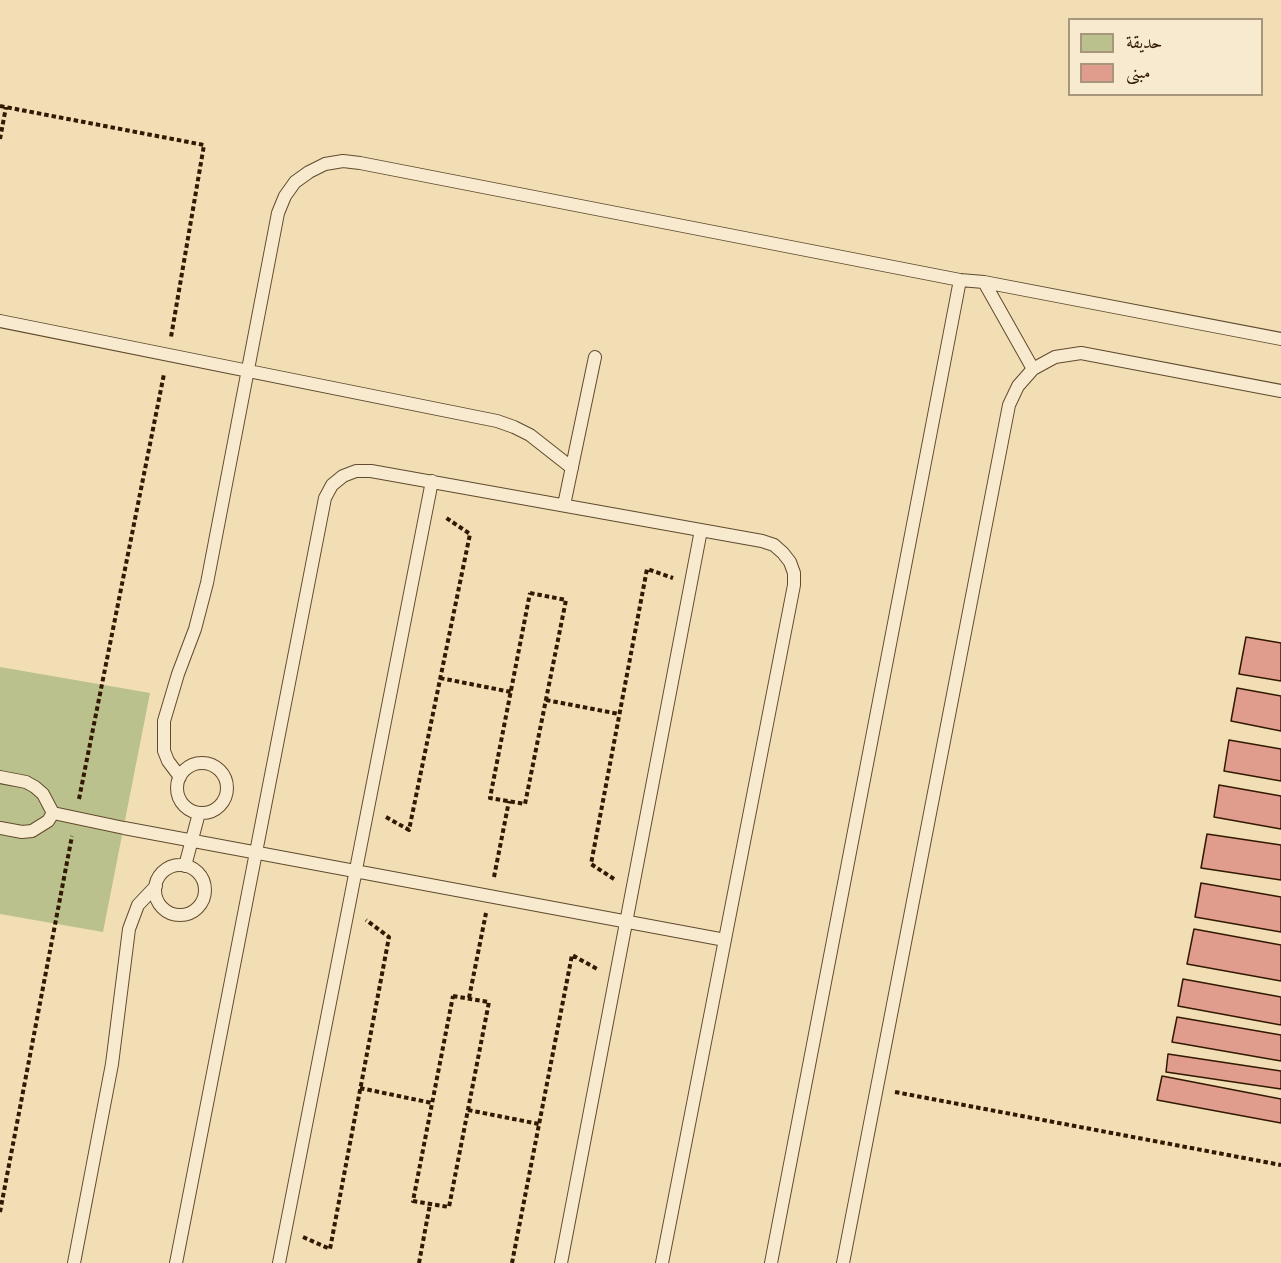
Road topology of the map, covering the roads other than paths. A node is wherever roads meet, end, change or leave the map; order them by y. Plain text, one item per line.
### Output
1 (960, 280) junction
2 (984, 282) junction
3 (0, 321) edge
4 (1281, 339) edge
5 (595, 357) dead end
6 (1033, 369) junction
7 (248, 370) junction
8 (1281, 391) edge
9 (572, 468) junction
10 (432, 481) junction
11 (564, 505) junction
12 (701, 530) junction
13 (0, 777) edge
14 (180, 777) junction
15 (53, 813) junction
16 (198, 813) junction
17 (0, 828) edge
18 (192, 840) junction
19 (256, 852) junction
20 (185, 866) junction
21 (356, 871) junction
22 (156, 886) junction
23 (626, 922) junction
24 (725, 940) junction
25 (74, 1263) edge
26 (176, 1263) edge
27 (279, 1263) edge
28 (561, 1263) edge
29 (662, 1263) edge
30 (771, 1263) edge
31 (843, 1263) edge

1 - 2 lane
1 - 7 lane
1 - 30 lane
2 - 4 lane
2 - 6 lane
3 - 7 lane
5 - 9 lane
6 - 8 lane
6 - 31 lane
7 - 9 lane
7 - 14 lane
9 - 11 lane
10 - 11 lane
10 - 19 lane
10 - 21 lane
11 - 12 lane
12 - 23 lane
12 - 24 lane
13 - 15 lane
14 - 16 lane
14 - 16 lane
15 - 17 lane
15 - 18 lane
16 - 18 lane
18 - 19 lane
18 - 20 lane
19 - 21 lane
19 - 26 lane
20 - 22 lane
20 - 22 lane
21 - 23 lane
21 - 27 lane
22 - 25 lane
23 - 24 lane
23 - 28 lane
24 - 29 lane

